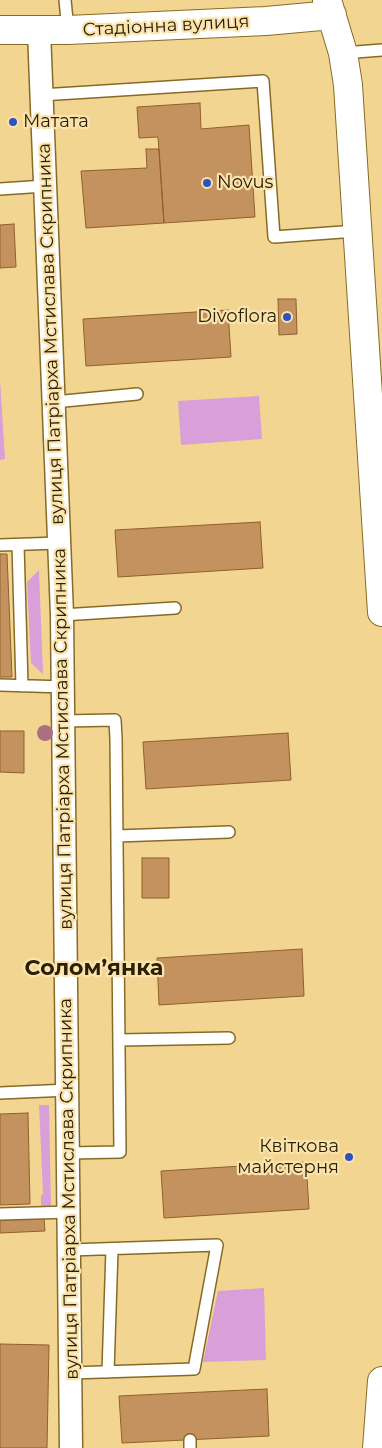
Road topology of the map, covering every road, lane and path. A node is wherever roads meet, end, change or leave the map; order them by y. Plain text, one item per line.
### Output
1 (65, 0) edge
2 (330, 7) edge
3 (0, 30) edge
4 (68, 30) junction
5 (39, 31) junction
6 (382, 50) edge
7 (343, 53) junction
8 (42, 95) junction
9 (45, 186) junction
10 (0, 189) edge
11 (356, 231) junction
12 (137, 394) dead end
13 (54, 402) junction
14 (60, 543) junction
15 (18, 544) junction
16 (0, 545) edge
17 (175, 608) dead end
18 (382, 612) edge
19 (62, 614) junction
20 (0, 685) edge
21 (22, 686) junction
22 (64, 687) junction
23 (63, 721) junction
24 (229, 832) dead end
25 (117, 836) junction
26 (229, 1038) dead end
27 (119, 1040) junction
28 (68, 1090) junction
29 (0, 1093) edge
30 (69, 1152) junction
31 (70, 1212) junction
32 (0, 1214) edge
33 (112, 1249) junction
34 (70, 1250) junction
35 (108, 1372) junction
36 (70, 1373) junction
37 (382, 1381) edge
38 (71, 1448) edge
39 (377, 1448) edge

1 - 4 lane
2 - 4 main road, Стадіонна вулиця
2 - 7 main road
3 - 5 main road, Стадіонна вулиця
4 - 5 main road, Стадіонна вулиця
5 - 8 street, вулиця Патріарха Мстислава Скрипника
6 - 7 lane
7 - 11 main road
8 - 9 street, вулиця Патріарха Мстислава Скрипника
8 - 11 lane
9 - 10 lane
9 - 13 street, вулиця Патріарха Мстислава Скрипника
11 - 18 main road
12 - 13 lane
13 - 14 street, вулиця Патріарха Мстислава Скрипника
14 - 15 lane
14 - 19 street, вулиця Патріарха Мстислава Скрипника
15 - 16 lane
15 - 21 lane
17 - 19 lane
19 - 22 street, вулиця Патріарха Мстислава Скрипника
20 - 21 lane
21 - 22 lane
22 - 23 street, вулиця Патріарха Мстислава Скрипника
23 - 25 lane
23 - 28 street, вулиця Патріарха Мстислава Скрипника
24 - 25 lane
25 - 27 lane
26 - 27 lane
27 - 30 lane
28 - 29 lane
28 - 30 street, вулиця Патріарха Мстислава Скрипника
30 - 31 street, вулиця Патріарха Мстислава Скрипника
31 - 32 lane
31 - 34 street, вулиця Патріарха Мстислава Скрипника
33 - 34 lane
33 - 35 lane
33 - 35 lane
34 - 36 street, вулиця Патріарха Мстислава Скрипника
35 - 36 lane
36 - 38 street, вулиця Патріарха Мстислава Скрипника
37 - 39 main road

